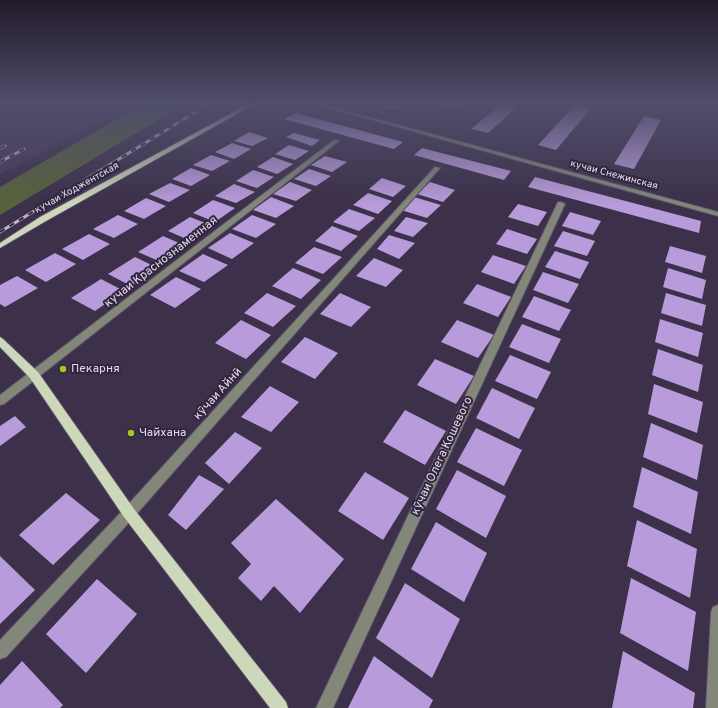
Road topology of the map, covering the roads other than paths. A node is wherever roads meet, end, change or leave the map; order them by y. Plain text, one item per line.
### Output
1 (190, 138) edge
2 (441, 138) edge
3 (336, 141) dead end
4 (437, 168) dead end
5 (561, 204) dead end
6 (718, 214) edge
7 (0, 246) edge
8 (0, 341) edge
9 (34, 375) junction
10 (0, 401) edge
11 (129, 513) junction
12 (718, 612) edge
13 (0, 651) edge
14 (280, 708) edge
15 (324, 708) edge
16 (714, 708) edge

1 - 7 main road, кучаи Ходжентская
2 - 6 street, кучаи Снежинская
3 - 9 street, кучаи Краснознаменная
4 - 11 street, кӯчаи Айнӣ
5 - 15 street, кӯчаи Олега Кошевого
8 - 9 main road
9 - 10 street, кучаи Краснознаменная
9 - 11 main road
11 - 13 street, кӯчаи Айнӣ
11 - 14 main road
12 - 16 street

